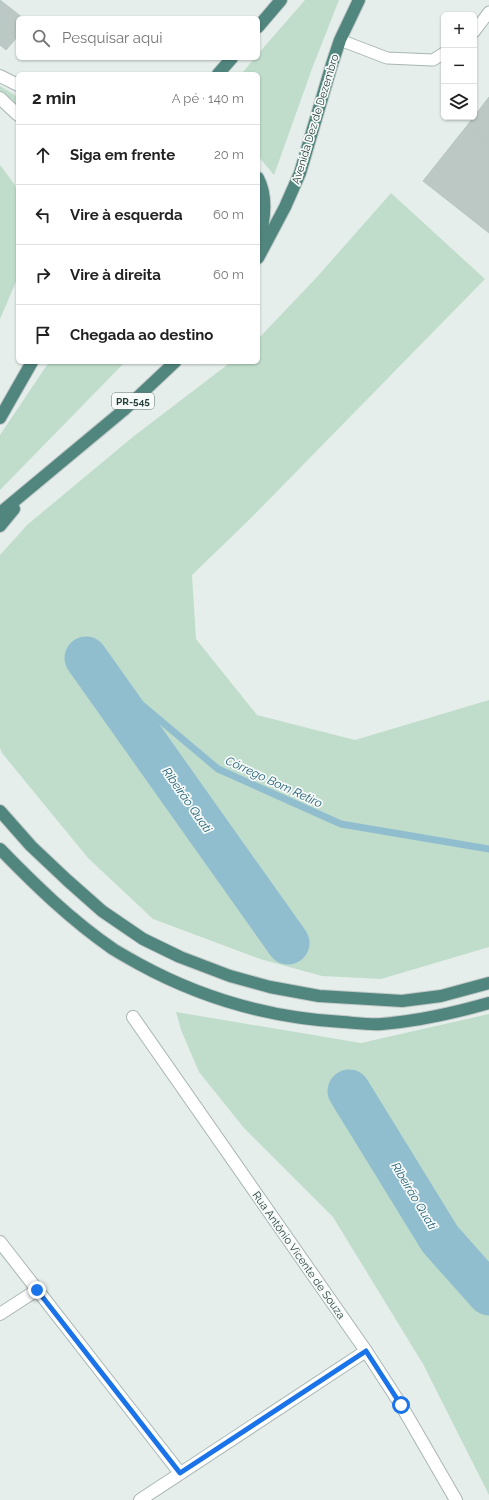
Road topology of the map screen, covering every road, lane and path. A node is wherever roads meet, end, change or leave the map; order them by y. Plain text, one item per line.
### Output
1 (280, 0) edge
2 (359, 0) edge
3 (489, 12) edge
4 (260, 25) edge
5 (477, 28) edge
6 (340, 40) junction
7 (441, 55) edge
8 (230, 60) edge
9 (220, 72) edge
10 (0, 76) edge
11 (16, 84) edge
12 (0, 98) edge
13 (16, 113) edge
14 (260, 187) edge
15 (260, 235) edge
16 (260, 254) edge
17 (31, 364) edge
18 (173, 364) edge
19 (0, 418) edge
20 (31, 487) junction
21 (0, 513) edge
22 (0, 526) edge
23 (0, 811) edge
24 (0, 849) edge
25 (489, 983) edge
26 (489, 1003) edge
27 (133, 1017) dead end
28 (0, 1242) edge
29 (37, 1290) junction
30 (0, 1314) edge
31 (366, 1351) junction
32 (180, 1473) junction
33 (140, 1500) edge
34 (456, 1500) edge

1 - 4 highway
2 - 6 highway, Avenida Dez de Dezembro
3 - 5 lane
6 - 7 lane
6 - 16 highway, Avenida Dez de Dezembro
8 - 9 highway
10 - 11 street
12 - 13 street
14 - 15 highway
17 - 19 highway
18 - 20 highway, PR-545
20 - 21 highway, PR-545
20 - 22 highway
23 - 25 highway
24 - 26 highway
27 - 31 street, Rua Antônio Vicente de Souza
28 - 29 street
29 - 30 street
29 - 32 street
31 - 32 street
31 - 34 street, Rua Antônio Vicente de Souza
32 - 33 street

